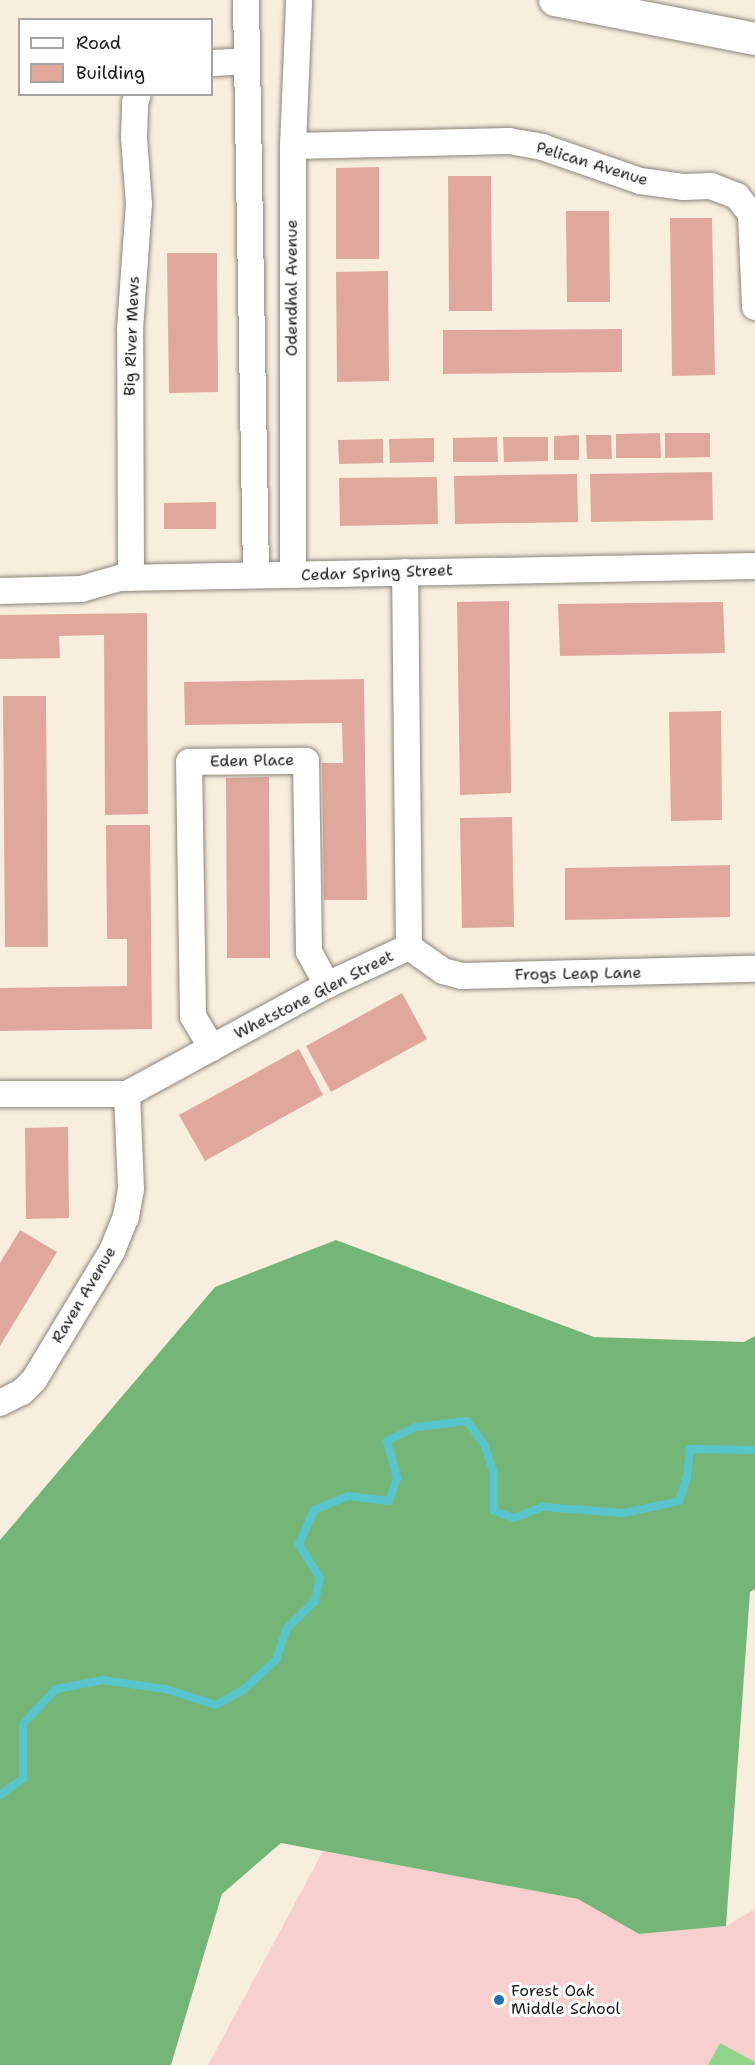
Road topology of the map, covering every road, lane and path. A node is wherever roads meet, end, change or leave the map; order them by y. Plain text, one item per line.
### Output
1 (246, 0) edge
2 (299, 0) edge
3 (555, 0) edge
4 (755, 39) edge
5 (247, 61) junction
6 (213, 63) edge
7 (137, 96) edge
8 (293, 146) junction
9 (755, 307) edge
10 (755, 566) edge
11 (405, 572) junction
12 (256, 575) junction
13 (293, 575) junction
14 (130, 578) junction
15 (0, 591) edge
16 (409, 947) junction
17 (755, 969) edge
18 (327, 985) junction
19 (213, 1048) junction
20 (0, 1094) edge
21 (127, 1094) junction
22 (0, 1403) edge

1 - 5 street
2 - 8 street, Odendhal Avenue
3 - 4 street
5 - 6 street
5 - 12 street
7 - 14 street, Big River Mews
8 - 9 street, Pelican Avenue
8 - 13 street, Odendhal Avenue
10 - 11 street, Cedar Spring Street
11 - 13 street, Cedar Spring Street
11 - 16 street, Whetstone Glen Street
12 - 13 street, Cedar Spring Street
12 - 14 street, Cedar Spring Street
14 - 15 street, Cedar Spring Street
16 - 17 street, Frogs Leap Lane
16 - 18 street, Whetstone Glen Street
18 - 19 street, Whetstone Glen Street
18 - 19 street, Eden Place
19 - 21 street, Whetstone Glen Street
20 - 21 street, Whetstone Glen Street
21 - 22 street, Raven Avenue

